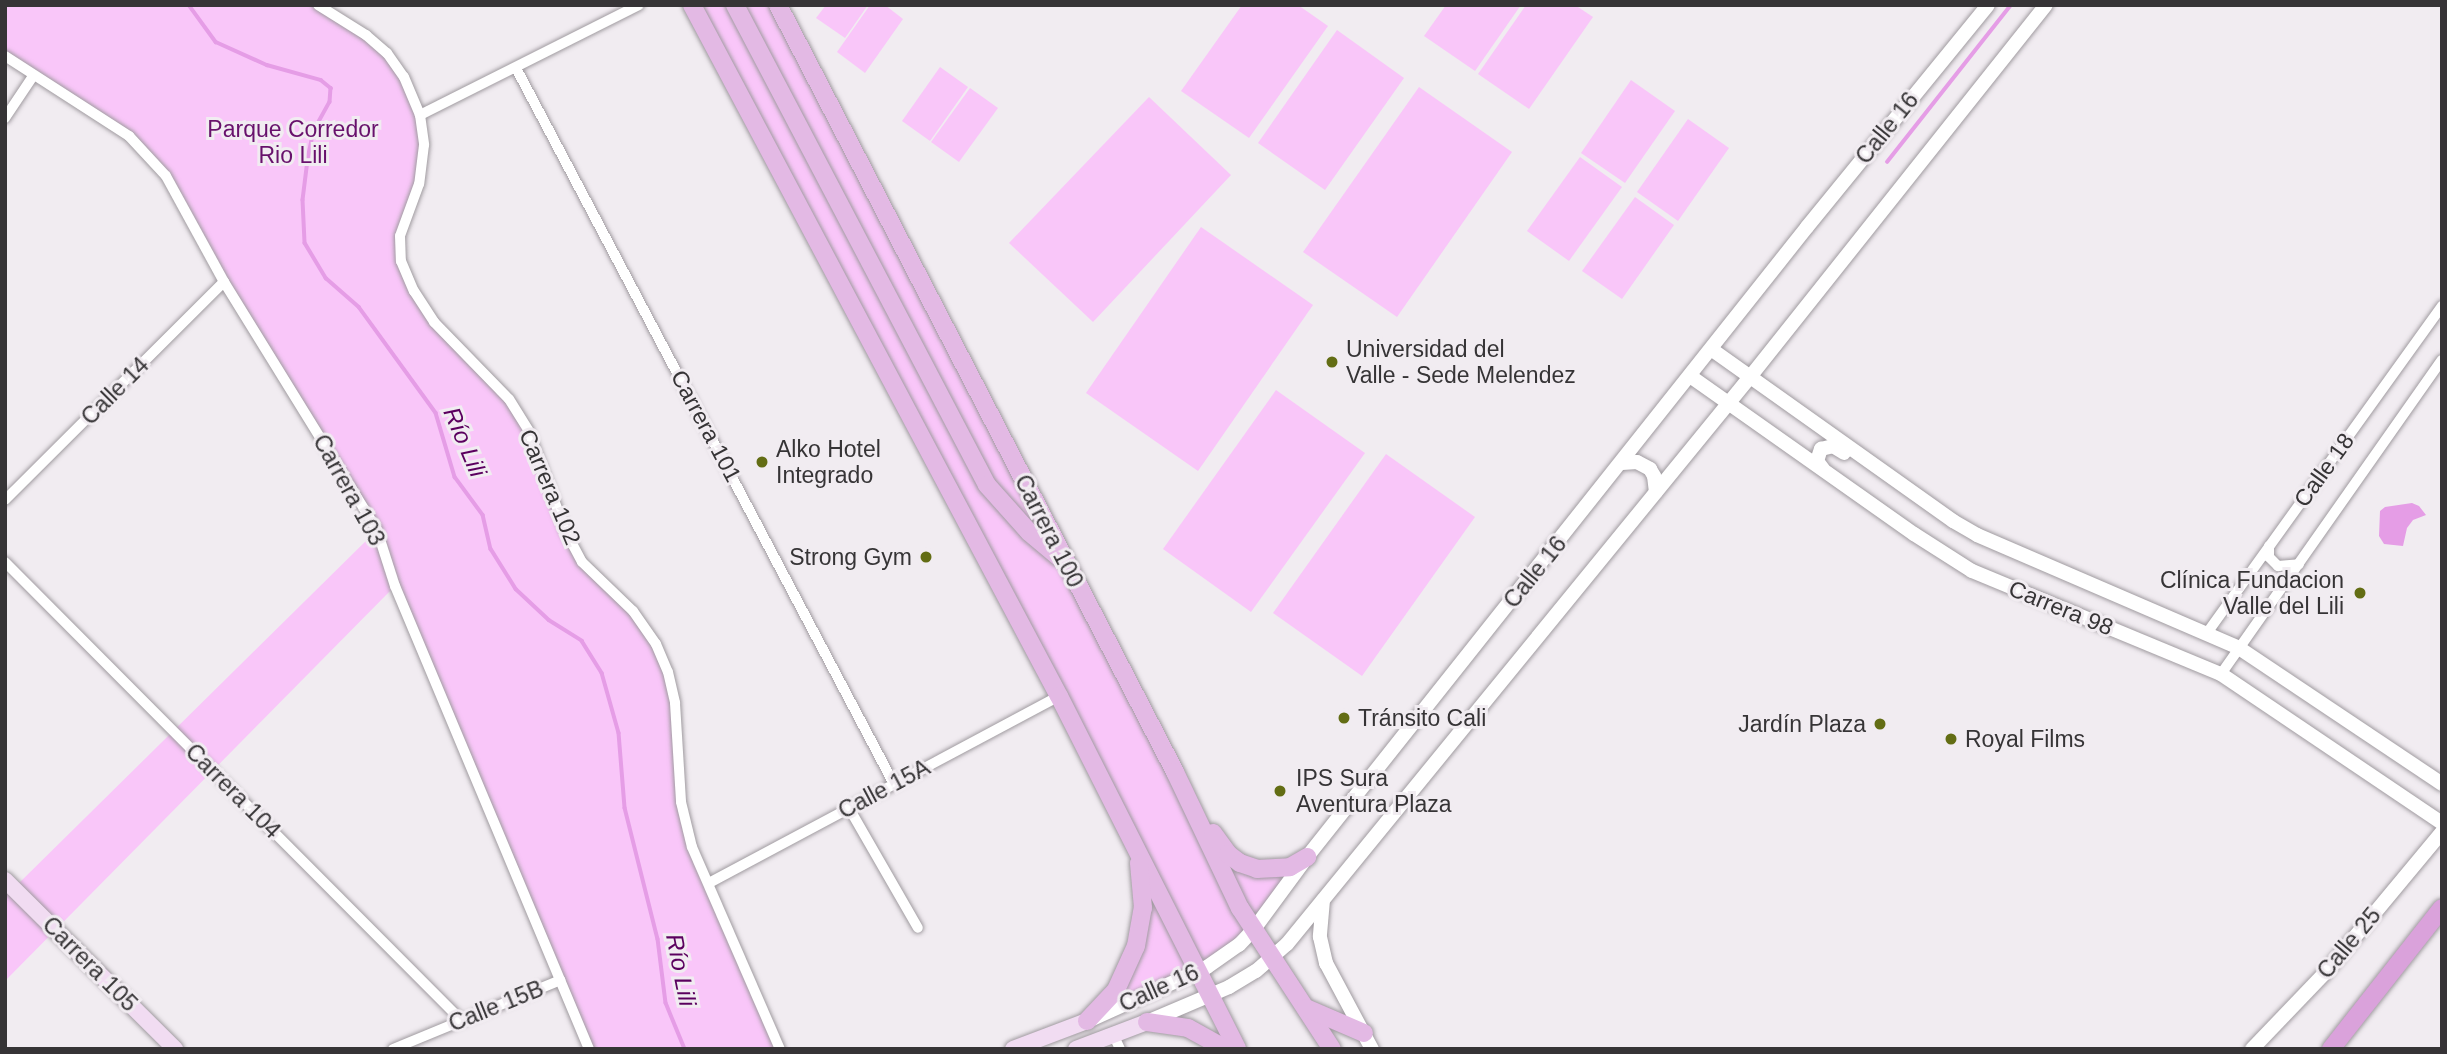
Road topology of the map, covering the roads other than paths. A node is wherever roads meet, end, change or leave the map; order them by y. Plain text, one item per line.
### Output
1 (318, 5) edge
2 (639, 5) edge
3 (692, 5) edge
4 (735, 5) edge
5 (778, 5) edge
6 (1988, 5) edge
7 (2046, 5) edge
8 (5, 56) edge
9 (516, 68) junction
10 (33, 76) junction
11 (420, 115) junction
12 (5, 118) edge
13 (224, 282) junction
14 (2442, 306) edge
15 (1711, 349) junction
16 (2442, 360) edge
17 (1690, 376) junction
18 (1750, 377) junction
19 (1728, 403) junction
20 (1622, 463) junction
21 (1870, 463) junction
22 (1824, 470) junction
23 (1656, 492) junction
24 (5, 500) edge
25 (2269, 546) junction
26 (5, 562) edge
27 (1065, 562) junction
28 (2298, 564) junction
29 (2207, 633) junction
30 (2239, 648) junction
31 (2221, 674) junction
32 (1059, 696) junction
33 (1175, 772) junction
34 (894, 784) junction
35 (2442, 784) edge
36 (849, 808) junction
37 (2442, 823) edge
38 (2442, 832) edge
39 (1136, 846) junction
40 (1307, 857) junction
41 (5, 880) edge
42 (709, 883) junction
43 (1323, 899) junction
44 (2442, 908) edge
45 (918, 928) dead end
46 (1254, 929) junction
47 (1273, 957) junction
48 (1198, 971) junction
49 (560, 980) junction
50 (1211, 996) junction
51 (1306, 1008) junction
52 (461, 1020) junction
53 (1087, 1021) junction
54 (1147, 1022) junction
55 (1368, 1041) edge
56 (1117, 1042) edge
57 (175, 1049) edge
58 (393, 1049) edge
59 (589, 1049) edge
60 (780, 1049) edge
61 (1013, 1049) edge
62 (1076, 1049) edge
63 (1226, 1049) edge
64 (1237, 1049) edge
65 (1332, 1049) edge
66 (2252, 1049) edge
67 (2331, 1049) edge

1 - 11 street, Carrera 102
2 - 9 street
3 - 32 main road
4 - 27 main road
5 - 27 main road, Carrera 100
6 - 15 street, Calle 16
7 - 18 street, Calle 16
8 - 10 street, Carrera 103
9 - 11 street
9 - 34 street, Carrera 101
10 - 12 street
10 - 13 street, Carrera 103
11 - 42 street, Carrera 102
13 - 24 street, Calle 14
13 - 49 street, Carrera 103
14 - 25 street, Calle 18
15 - 17 street, Calle 16
15 - 18 street, Carrera 98
16 - 28 street, Calle 18
17 - 19 street, Carrera 98
17 - 20 street, Calle 16
18 - 19 street, Calle 16
18 - 21 street, Carrera 98
19 - 22 street, Carrera 98
19 - 23 street, Calle 16
20 - 23 street
20 - 40 street, Calle 16
21 - 22 street
21 - 29 street, Carrera 98
22 - 31 street, Carrera 98
23 - 43 street, Calle 16
25 - 28 street
25 - 29 street, Calle 18
26 - 52 street, Carrera 104
27 - 33 main road, Carrera 100
28 - 30 street, Calle 18
29 - 30 street, Carrera 98
30 - 31 street, Calle 18
30 - 35 street, Carrera 98
31 - 37 street, Carrera 98
32 - 34 street, Calle 15A
32 - 39 main road
33 - 40 main road
33 - 46 main road, Carrera 100
34 - 36 street, Calle 15A
36 - 42 street, Calle 15A
36 - 45 street
38 - 66 street, Calle 25
39 - 48 main road
39 - 53 main road
40 - 46 street, Calle 16
41 - 57 main road, Carrera 105
42 - 60 street, Carrera 102
43 - 47 street, Calle 16
43 - 55 street
44 - 67 highway
46 - 47 main road, Carrera 100
46 - 48 street, Calle 16
47 - 50 street, Calle 16
47 - 51 main road, Carrera 100
48 - 50 main road
48 - 53 street, Calle 16
49 - 52 street, Calle 15B
49 - 59 street, Carrera 103
50 - 54 street, Calle 16
50 - 64 main road
51 - 55 main road
51 - 65 main road, Carrera 100
52 - 58 street, Calle 15B
53 - 61 main road, Calle 16
54 - 56 main road, Calle 16
54 - 63 main road
56 - 62 main road, Calle 16

